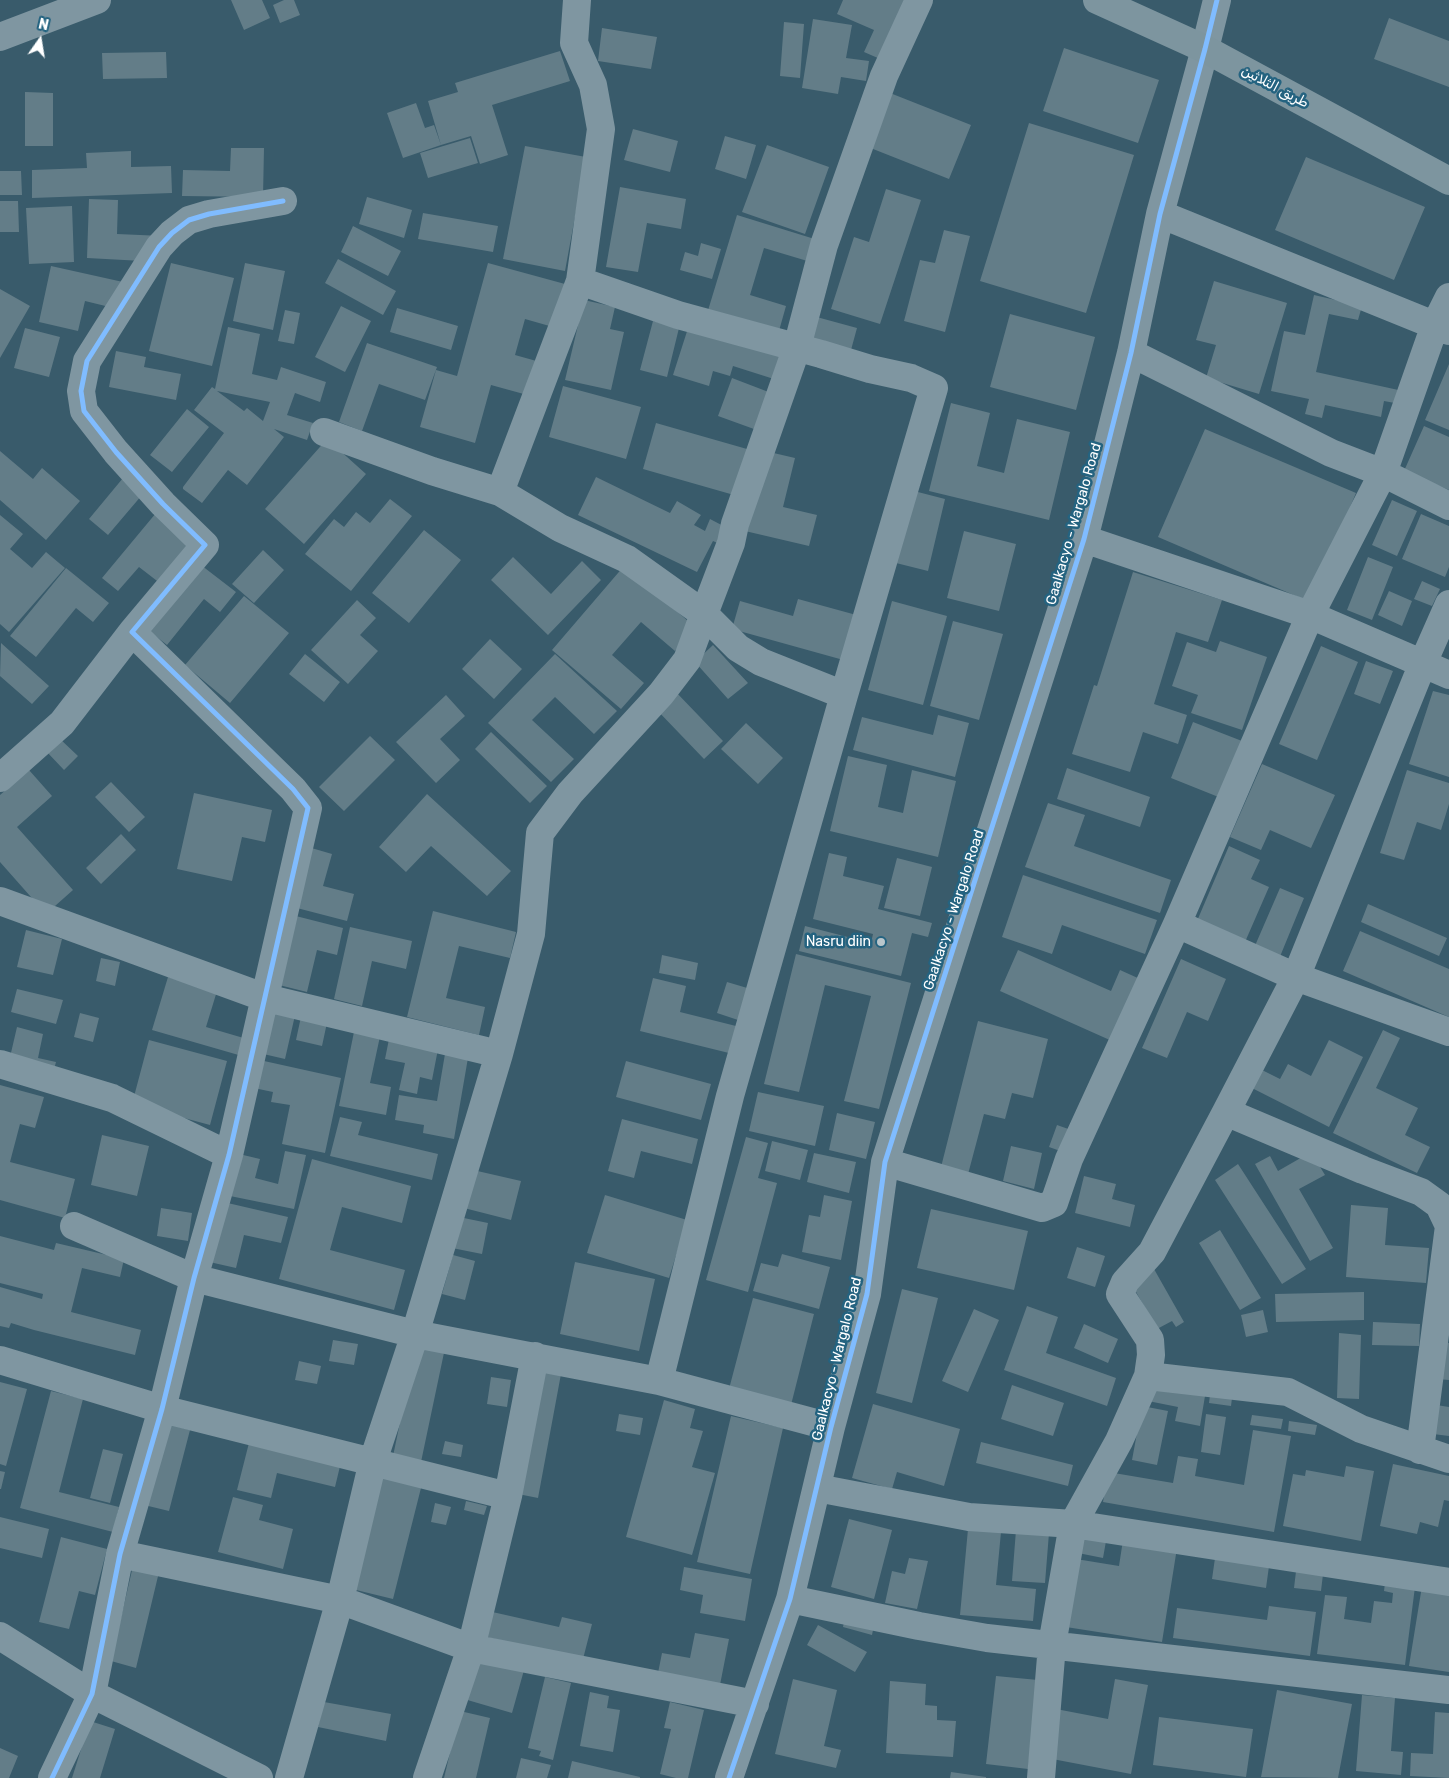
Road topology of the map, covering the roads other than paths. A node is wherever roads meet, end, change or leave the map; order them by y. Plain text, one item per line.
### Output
1 (97, 0) edge
2 (577, 0) edge
3 (919, 0) edge
4 (1097, 0) edge
5 (1217, 0) edge
6 (0, 38) edge
7 (1205, 49) junction
8 (1449, 181) edge
9 (283, 201) dead end
10 (1160, 214) junction
11 (580, 281) junction
12 (1449, 297) edge
13 (1442, 328) edge
14 (796, 347) junction
15 (1131, 353) junction
16 (324, 432) dead end
17 (1382, 474) junction
18 (500, 492) junction
19 (1449, 506) edge
20 (1084, 538) junction
21 (1449, 604) edge
22 (704, 614) junction
23 (1310, 615) junction
24 (132, 632) junction
25 (1423, 663) junction
26 (1449, 675) edge
27 (844, 695) junction
28 (0, 778) edge
29 (0, 901) edge
30 (1177, 924) junction
31 (1296, 977) junction
32 (266, 998) junction
33 (1449, 1032) edge
34 (500, 1054) junction
35 (0, 1064) edge
36 (1226, 1112) junction
37 (229, 1155) junction
38 (885, 1162) junction
39 (74, 1226) dead end
40 (194, 1278) junction
41 (415, 1334) junction
42 (535, 1356) junction
43 (0, 1360) edge
44 (1148, 1376) junction
45 (659, 1381) junction
46 (162, 1409) junction
47 (832, 1427) junction
48 (1420, 1450) junction
49 (1449, 1459) edge
50 (373, 1461) junction
51 (817, 1488) junction
52 (508, 1496) junction
53 (1073, 1524) junction
54 (120, 1554) junction
55 (1449, 1582) edge
56 (790, 1599) junction
57 (340, 1600) junction
58 (0, 1636) edge
59 (1052, 1644) junction
60 (471, 1648) junction
61 (1449, 1690) edge
62 (92, 1694) junction
63 (755, 1704) junction
64 (52, 1778) edge
65 (259, 1778) edge
66 (289, 1778) edge
67 (427, 1778) edge
68 (729, 1778) edge
69 (1041, 1778) edge

1 - 6 street
2 - 11 street
3 - 14 street
4 - 7 main road, طريق الثلاثين
5 - 7 street, Gaalkacyo - Wargalo Road
7 - 8 main road, طريق الثلاثين
7 - 10 street, Gaalkacyo - Wargalo Road
9 - 24 street
10 - 13 street
10 - 15 street, Gaalkacyo - Wargalo Road
11 - 14 street
11 - 18 street
12 - 13 street
13 - 17 street
14 - 22 street
14 - 27 street
15 - 17 street
15 - 20 street, Gaalkacyo - Wargalo Road
16 - 18 street
17 - 19 street
17 - 23 street
18 - 22 street
20 - 23 street
20 - 38 street, Gaalkacyo - Wargalo Road
21 - 25 street
22 - 27 street
22 - 34 street
23 - 25 street
23 - 30 street
24 - 28 street
24 - 32 street
25 - 26 street
25 - 31 street
27 - 45 street
29 - 32 street
30 - 31 street
30 - 38 street
31 - 33 street
31 - 36 street
32 - 34 street
32 - 37 street
34 - 41 street
35 - 37 street
36 - 44 street
36 - 48 street
37 - 40 street
38 - 47 street, Gaalkacyo - Wargalo Road
39 - 40 street
40 - 41 street
40 - 46 street
41 - 42 street
41 - 50 street
42 - 45 street
42 - 52 street
43 - 46 street
44 - 48 street
44 - 53 street
45 - 47 street
46 - 50 street
46 - 54 street
47 - 51 street, Gaalkacyo - Wargalo Road
48 - 49 street
50 - 52 street
50 - 57 street
51 - 53 street
51 - 56 street, Gaalkacyo - Wargalo Road
52 - 60 street
53 - 55 street
53 - 59 street
54 - 57 street
54 - 62 street
56 - 59 street
56 - 63 street, Gaalkacyo - Wargalo Road
57 - 60 street
57 - 66 street
58 - 62 street
59 - 61 street
59 - 69 street
60 - 63 street
60 - 67 street
62 - 64 street
62 - 65 street
63 - 68 street, Gaalkacyo - Wargalo Road

